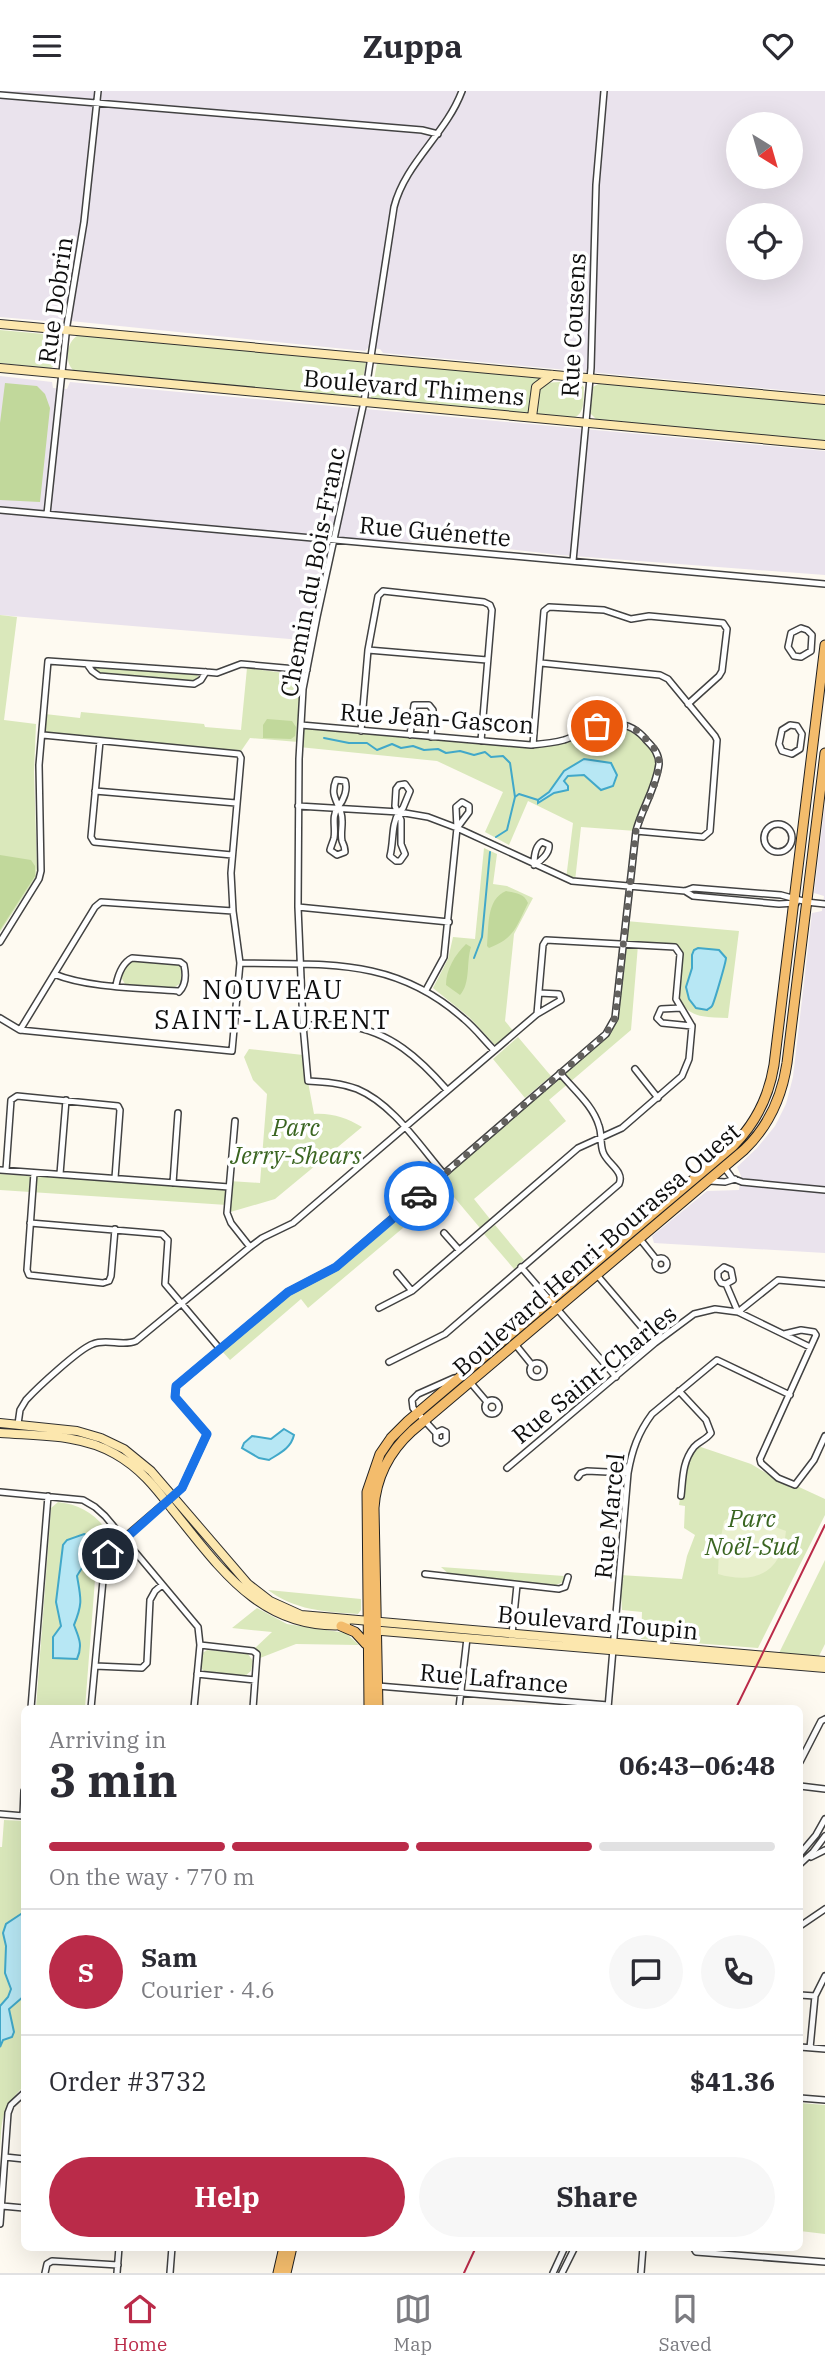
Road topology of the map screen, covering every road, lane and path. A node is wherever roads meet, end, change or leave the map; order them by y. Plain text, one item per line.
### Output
1 (98, 91) edge
2 (462, 91) edge
3 (604, 91) edge
4 (0, 95) edge
5 (97, 103) junction
6 (438, 134) junction
7 (0, 324) edge
8 (67, 331) junction
9 (371, 358) junction
10 (0, 368) edge
11 (62, 374) junction
12 (552, 375) junction
13 (590, 378) junction
14 (825, 400) edge
15 (364, 402) junction
16 (532, 417) junction
17 (585, 422) junction
18 (825, 445) edge
19 (0, 509) edge
20 (47, 514) junction
21 (334, 539) junction
22 (573, 561) junction
23 (825, 584) edge
24 (812, 644) junction
25 (825, 645) edge
26 (368, 649) junction
27 (487, 660) junction
28 (541, 663) junction
29 (87, 664) junction
30 (307, 670) junction
31 (206, 672) junction
32 (688, 703) junction
33 (301, 725) junction
34 (361, 731) junction
35 (43, 735) junction
36 (410, 735) junction
37 (431, 737) junction
38 (100, 741) junction
39 (481, 741) junction
40 (802, 742) junction
41 (813, 743) junction
42 (533, 745) junction
43 (825, 753) edge
44 (95, 791) junction
45 (236, 803) junction
46 (298, 806) junction
47 (338, 807) junction
48 (398, 812) junction
49 (457, 828) junction
50 (636, 831) junction
51 (790, 839) junction
52 (801, 841) junction
53 (232, 855) junction
54 (629, 887) junction
55 (794, 901) junction
56 (807, 902) junction
57 (825, 904) edge
58 (298, 907) junction
59 (233, 911) junction
60 (449, 922) junction
61 (0, 942) edge
62 (624, 944) junction
63 (240, 963) junction
64 (300, 964) junction
65 (54, 974) junction
66 (116, 985) junction
67 (426, 990) junction
68 (539, 993) junction
69 (681, 1008) junction
70 (537, 1014) junction
71 (0, 1018) edge
72 (303, 1025) junction
73 (692, 1026) junction
74 (20, 1030) junction
75 (494, 1050) junction
76 (635, 1069) dead end
77 (560, 1073) junction
78 (447, 1090) junction
79 (658, 1098) junction
80 (66, 1100) junction
81 (178, 1113) dead end
82 (235, 1121) dead end
83 (404, 1128) junction
84 (602, 1138) junction
85 (717, 1160) junction
86 (724, 1168) junction
87 (3, 1170) edge
88 (34, 1173) junction
89 (60, 1174) junction
90 (444, 1174) junction
91 (115, 1178) junction
92 (735, 1179) junction
93 (707, 1182) junction
94 (173, 1183) junction
95 (229, 1187) junction
96 (825, 1191) edge
97 (30, 1223) junction
98 (115, 1230) junction
99 (444, 1233) dead end
100 (636, 1235) junction
101 (250, 1247) junction
102 (459, 1250) junction
103 (656, 1259) dead end
104 (521, 1267) junction
105 (397, 1273) dead end
106 (597, 1275) junction
107 (726, 1284) dead end
108 (825, 1284) edge
109 (412, 1291) junction
110 (181, 1303) junction
111 (554, 1304) junction
112 (379, 1308) dead end
113 (738, 1312) junction
114 (784, 1334) junction
115 (655, 1343) junction
116 (515, 1344) junction
117 (810, 1347) junction
118 (220, 1349) junction
119 (389, 1361) dead end
120 (532, 1365) dead end
121 (467, 1377) junction
122 (616, 1377) junction
123 (679, 1391) junction
124 (790, 1395) junction
125 (487, 1402) dead end
126 (421, 1417) junction
127 (0, 1423) edge
128 (18, 1425) junction
129 (0, 1433) edge
130 (436, 1433) dead end
131 (825, 1436) edge
132 (507, 1468) dead end
133 (628, 1473) junction
134 (578, 1478) dead end
135 (0, 1492) edge
136 (48, 1496) junction
137 (681, 1496) dead end
138 (170, 1500) junction
139 (123, 1539) junction
140 (425, 1574) dead end
141 (568, 1577) dead end
142 (162, 1585) junction
143 (517, 1585) junction
144 (341, 1626) junction
145 (371, 1626) junction
146 (467, 1634) junction
147 (512, 1638) junction
148 (200, 1645) junction
149 (367, 1646) junction
150 (613, 1647) junction
151 (825, 1661) edge
152 (806, 1663) junction
153 (95, 1665) junction
154 (825, 1668) edge
155 (197, 1674) junction
156 (256, 1680) junction
157 (378, 1686) junction
158 (460, 1693) junction
159 (31, 1705) edge
160 (91, 1705) edge
161 (194, 1705) edge
162 (253, 1705) edge
163 (369, 1705) edge
164 (378, 1705) edge
165 (459, 1705) edge
166 (587, 1705) edge
167 (608, 1705) edge
168 (825, 1719) edge
169 (803, 1756) edge
170 (803, 1786) edge
171 (825, 1789) edge
172 (0, 1814) edge
173 (21, 1816) edge
174 (825, 1819) edge
175 (816, 1835) junction
176 (825, 1837) edge
177 (803, 1850) edge
178 (825, 1850) edge
179 (803, 1861) edge
180 (803, 1862) edge
181 (825, 1909) edge
182 (803, 1924) edge
183 (825, 1976) edge
184 (803, 1995) edge
185 (815, 1996) junction
186 (803, 2047) edge
187 (810, 2047) junction
188 (825, 2049) edge
189 (21, 2096) edge
190 (803, 2098) edge
191 (825, 2100) edge
192 (5, 2157) junction
193 (21, 2159) edge
194 (2, 2206) edge
195 (21, 2208) edge
196 (0, 2224) edge
197 (120, 2251) edge
198 (172, 2251) edge
199 (283, 2251) edge
200 (291, 2251) edge
201 (563, 2251) edge
202 (573, 2251) edge
203 (643, 2251) edge
204 (695, 2251) edge
205 (722, 2251) edge
206 (722, 2254) junction
207 (825, 2262) edge
208 (118, 2265) junction
209 (45, 2273) edge
210 (117, 2273) edge
211 (170, 2273) edge
212 (278, 2273) edge
213 (286, 2273) edge
214 (553, 2273) edge
215 (562, 2273) edge
216 (640, 2273) edge

1 - 5 street, Rue Dobrin
2 - 6 street, Chemin du Bois-Franc
3 - 13 street, Rue Cousens
4 - 5 street
5 - 6 street
5 - 8 street, Rue Dobrin
6 - 9 street, Chemin du Bois-Franc
7 - 8 street, Boulevard Thimens
8 - 9 street, Boulevard Thimens
8 - 11 street, Rue Dobrin
9 - 12 street, Boulevard Thimens
9 - 15 street, Chemin du Bois-Franc
10 - 11 street, Boulevard Thimens
11 - 15 street, Boulevard Thimens
11 - 20 street, Rue Dobrin
12 - 13 street, Boulevard Thimens
12 - 16 street
13 - 14 street, Boulevard Thimens
13 - 17 street, Rue Cousens
15 - 16 street, Boulevard Thimens
15 - 21 street, Chemin du Bois-Franc
16 - 17 street, Boulevard Thimens
17 - 18 street, Boulevard Thimens
17 - 22 street, Rue Cousens
19 - 20 street, Rue Guénette
20 - 21 street, Rue Guénette
21 - 22 street, Rue Guénette
21 - 30 street, Chemin du Bois-Franc
22 - 23 street, Rue Guénette
24 - 24 street, Boulevard Henri-Bourassa Ouest
24 - 25 street, Boulevard Henri-Bourassa Ouest
25 - 41 main road, Boulevard Henri-Bourassa Ouest
26 - 27 street
26 - 27 street
26 - 34 street
27 - 39 street
28 - 32 street
28 - 32 street
28 - 42 street
29 - 31 street
29 - 31 street
29 - 35 street
30 - 31 street
30 - 33 street, Chemin du Bois-Franc
32 - 50 street
33 - 34 street, Rue Jean-Gascon
33 - 46 street, Chemin du Bois-Franc
34 - 36 street, Rue Jean-Gascon
35 - 38 street
35 - 61 street
36 - 37 street, Rue Jean-Gascon
36 - 37 street
37 - 39 street, Rue Jean-Gascon
38 - 44 street
38 - 45 street
39 - 42 street, Rue Jean-Gascon
40 - 40 street
40 - 41 street
41 - 52 main road, Boulevard Henri-Bourassa Ouest
42 - 50 street, Rue Jean-Gascon
43 - 56 main road, Boulevard Henri-Bourassa Ouest
44 - 45 street
44 - 53 street
45 - 53 street
46 - 47 street
46 - 58 street, Chemin du Bois-Franc
47 - 47 street
47 - 47 street
47 - 48 street
48 - 48 street
48 - 48 street
48 - 49 street
49 - 54 street
49 - 60 street
50 - 54 street, Rue Jean-Gascon
51 - 51 street
51 - 52 street
52 - 55 main road, Boulevard Henri-Bourassa Ouest
53 - 59 street
54 - 55 street
54 - 62 street, Rue Jean-Gascon
55 - 56 street
55 - 85 main road, Boulevard Henri-Bourassa Ouest
56 - 57 street
56 - 86 main road, Boulevard Henri-Bourassa Ouest
58 - 60 street
58 - 64 street, Chemin du Bois-Franc
59 - 63 street
59 - 65 street
60 - 67 street
62 - 68 street
62 - 69 street
62 - 77 street, Rue Jean-Gascon
63 - 64 street
63 - 74 street
64 - 67 street
64 - 72 street, Chemin du Bois-Franc
65 - 66 street
65 - 74 street
66 - 66 street
67 - 75 street
68 - 70 street
68 - 70 street
69 - 73 street
69 - 73 street
70 - 75 street
71 - 74 street
72 - 78 street
72 - 83 street, Chemin du Bois-Franc
73 - 79 street
75 - 78 street
76 - 79 street
77 - 84 street
77 - 90 street, Rue Jean-Gascon
78 - 83 street
79 - 84 street
80 - 87 street
80 - 89 street
80 - 91 street
81 - 94 street
82 - 95 street
83 - 90 street
83 - 101 street
84 - 102 street
84 - 104 street
85 - 86 street
85 - 100 main road, Boulevard Henri-Bourassa Ouest
86 - 92 street
86 - 93 main road, Boulevard Henri-Bourassa Ouest
87 - 88 street
88 - 89 street
88 - 97 street
89 - 91 street
90 - 118 street, Rue Jean-Gascon
91 - 94 street
92 - 93 street
92 - 96 street
93 - 100 main road, Boulevard Henri-Bourassa Ouest
94 - 95 street
95 - 101 street
97 - 98 street
97 - 98 street
98 - 110 street
99 - 102 street
100 - 103 street
100 - 106 main road, Boulevard Henri-Bourassa Ouest
100 - 111 main road, Boulevard Henri-Bourassa Ouest
101 - 110 street
102 - 109 street
104 - 111 street
104 - 119 street
105 - 109 street
106 - 111 main road, Boulevard Henri-Bourassa Ouest
106 - 115 street
107 - 113 street
108 - 113 street
109 - 112 street
110 - 118 street
110 - 128 street
111 - 116 main road, Boulevard Henri-Bourassa Ouest
111 - 121 main road, Boulevard Henri-Bourassa Ouest
111 - 122 street
113 - 114 street, Rue Saint-Charles
113 - 115 street, Rue Saint-Charles
114 - 117 street, Rue Saint-Charles
114 - 117 street, Rue Saint-Charles
115 - 122 street, Rue Saint-Charles
116 - 120 street
116 - 121 main road, Boulevard Henri-Bourassa Ouest
117 - 124 street
118 - 138 street, Rue Jean-Gascon
121 - 125 street
121 - 126 main road, Boulevard Henri-Bourassa Ouest
121 - 126 street, Boulevard Henri-Bourassa Ouest
122 - 132 street, Rue Saint-Charles
123 - 124 street, Rue Marcel
123 - 133 street, Rue Marcel
123 - 137 street
124 - 131 street
126 - 130 street
126 - 145 main road, Boulevard Henri-Bourassa Ouest
127 - 128 street
128 - 138 street
129 - 138 street
133 - 134 street
133 - 150 street, Rue Marcel
135 - 136 street
136 - 139 street
136 - 159 street
138 - 139 street
138 - 144 street
138 - 145 street
139 - 142 street
139 - 153 street
140 - 143 street
141 - 143 street
142 - 148 street
142 - 153 street
143 - 147 street
144 - 145 street
144 - 149 main road
145 - 146 street, Boulevard Toupin
145 - 149 main road, Boulevard Henri-Bourassa Ouest
145 - 157 main road, Boulevard Henri-Bourassa Ouest
146 - 147 street, Boulevard Toupin
146 - 158 street
147 - 150 street, Boulevard Toupin
148 - 155 street
148 - 156 street
149 - 163 main road, Boulevard Henri-Bourassa Ouest
150 - 152 street, Boulevard Toupin
150 - 167 street, Rue Marcel
151 - 152 street, Boulevard Toupin
152 - 154 street, Boulevard Toupin
153 - 160 street
155 - 156 street
155 - 161 street
156 - 162 street
157 - 158 street, Rue Lafrance
157 - 164 main road, Boulevard Henri-Bourassa Ouest
158 - 165 street
158 - 166 street, Rue Lafrance
168 - 169 street
170 - 171 street
172 - 173 street
174 - 175 street
175 - 176 street
175 - 177 street
176 - 179 street
178 - 180 street
181 - 182 street
183 - 185 street
184 - 185 street
185 - 187 street
186 - 187 street
187 - 188 street
189 - 192 street
190 - 191 street
192 - 193 street
192 - 194 street
194 - 195 street
194 - 196 street
197 - 208 street
198 - 211 street
199 - 212 main road
200 - 213 main road
201 - 214 street
202 - 215 street
203 - 216 street
204 - 206 street
205 - 206 street
206 - 207 street
208 - 209 street
208 - 210 street

